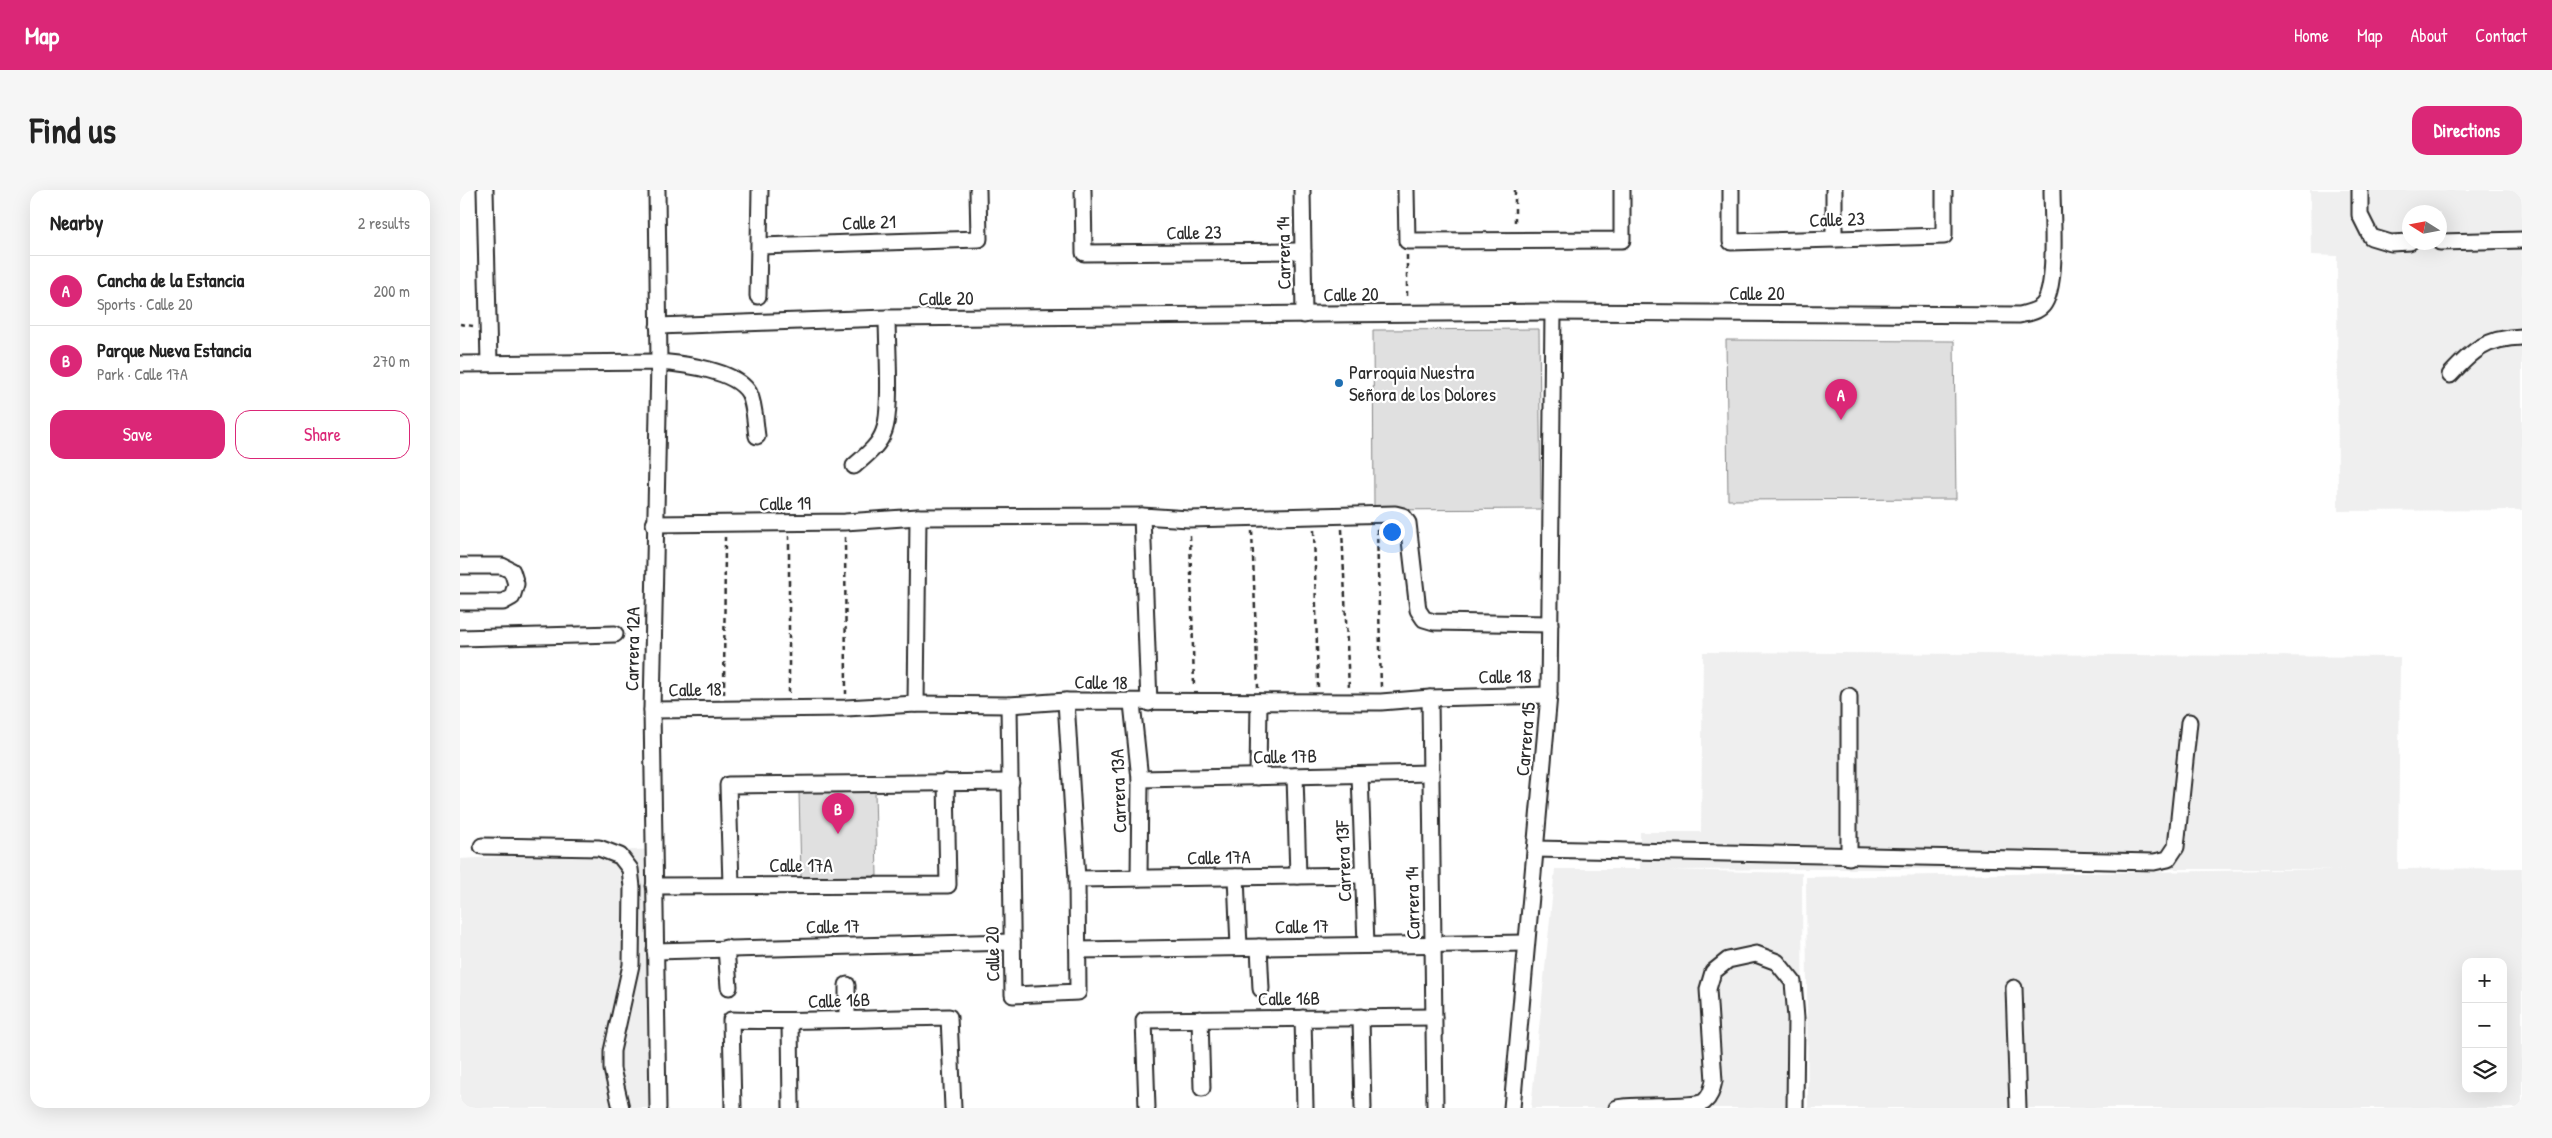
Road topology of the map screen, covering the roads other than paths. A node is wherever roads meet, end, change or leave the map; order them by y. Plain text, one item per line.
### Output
1 (486, 190) edge
2 (657, 190) edge
3 (760, 190) edge
4 (978, 190) edge
5 (1083, 190) edge
6 (1302, 190) edge
7 (1406, 190) edge
8 (1622, 190) edge
9 (1731, 190) edge
10 (1834, 190) edge
11 (1944, 190) edge
12 (2052, 190) edge
13 (2360, 190) edge
14 (1834, 240) junction
15 (2522, 240) edge
16 (2402, 242) edge
17 (2447, 242) edge
18 (760, 246) junction
19 (1304, 251) junction
20 (758, 296) dead end
21 (1553, 312) junction
22 (1304, 315) junction
23 (887, 318) junction
24 (658, 326) junction
25 (2522, 337) edge
26 (659, 362) junction
27 (489, 363) junction
28 (460, 364) edge
29 (2450, 375) dead end
30 (757, 436) dead end
31 (854, 466) dead end
32 (1142, 516) junction
33 (918, 517) junction
34 (654, 524) junction
35 (460, 566) edge
36 (460, 602) edge
37 (1550, 624) junction
38 (615, 634) dead end
39 (460, 638) edge
40 (1549, 695) junction
41 (1849, 696) dead end
42 (1430, 698) junction
43 (1066, 702) junction
44 (1259, 702) junction
45 (1132, 703) junction
46 (1149, 703) junction
47 (916, 704) junction
48 (1009, 705) junction
49 (652, 710) junction
50 (2189, 722) dead end
51 (1431, 773) junction
52 (1360, 774) junction
53 (1295, 776) junction
54 (1258, 777) junction
55 (1140, 779) junction
56 (946, 782) junction
57 (1011, 782) junction
58 (482, 846) dead end
59 (1535, 849) junction
60 (1848, 857) junction
61 (1363, 875) junction
62 (1298, 876) junction
63 (1236, 877) junction
64 (1139, 878) junction
65 (1076, 879) junction
66 (731, 885) junction
67 (654, 886) junction
68 (1012, 942) junction
69 (1526, 943) junction
70 (1366, 945) junction
71 (1433, 945) junction
72 (1239, 947) junction
73 (1260, 947) junction
74 (726, 948) junction
75 (1078, 950) junction
76 (655, 951) junction
77 (848, 985) dead end
78 (729, 987) dead end
79 (2014, 988) dead end
80 (1261, 989) dead end
81 (1361, 1017) junction
82 (1434, 1017) junction
83 (847, 1018) junction
84 (1303, 1018) junction
85 (1200, 1019) junction
86 (790, 1022) junction
87 (1202, 1088) dead end
88 (621, 1108) edge
89 (658, 1108) edge
90 (733, 1108) edge
91 (791, 1108) edge
92 (953, 1108) edge
93 (1147, 1108) edge
94 (1305, 1108) edge
95 (1363, 1108) edge
96 (1435, 1108) edge
97 (1512, 1108) edge
98 (1617, 1108) edge
99 (1795, 1108) edge
100 (2018, 1108) edge

1 - 27 street
2 - 24 street, Carrera 12A
3 - 18 street
4 - 18 street, Calle 21
5 - 19 street, Calle 23
6 - 19 street, Carrera 14
7 - 8 street
9 - 14 street, Calle 23
10 - 14 street
11 - 14 street, Calle 23
12 - 21 street, Calle 20
13 - 16 street
15 - 17 street
18 - 20 street
19 - 22 street, Carrera 14
21 - 22 street, Calle 20
21 - 37 street, Carrera 15
22 - 23 street, Calle 20
23 - 24 street, Calle 20
23 - 31 street
24 - 26 street, Carrera 12A
25 - 29 street
26 - 27 street
26 - 30 street
26 - 34 street, Carrera 12A
27 - 28 street
32 - 33 street, Calle 19
32 - 37 street
32 - 46 street
33 - 34 street, Calle 19
33 - 47 street
34 - 49 street, Carrera 12A
35 - 36 street
37 - 40 street, Carrera 15
38 - 39 street
40 - 42 street, Calle 18
40 - 59 street, Carrera 15
41 - 60 street
42 - 44 street, Calle 18
42 - 51 street, Carrera 14
43 - 45 street, Calle 18
43 - 48 street, Calle 18
43 - 65 street, Calle 20
44 - 46 street, Calle 18
44 - 54 street
45 - 46 street, Calle 18
45 - 55 street, Carrera 13A
47 - 48 street, Calle 18
47 - 49 street, Calle 18
48 - 57 street, Calle 20
49 - 67 street, Carrera 12A
50 - 60 street
51 - 52 street, Calle 17B
51 - 71 street, Carrera 14
52 - 53 street, Calle 17B
52 - 61 street, Carrera 13F
53 - 54 street, Calle 17B
53 - 62 street
54 - 55 street, Calle 17B
55 - 64 street, Carrera 13A
56 - 57 street
56 - 66 street
56 - 66 street, Calle 17A
57 - 68 street, Calle 20
58 - 88 street
59 - 60 street
59 - 69 street, Carrera 15
61 - 62 street, Calle 17A
61 - 70 street, Carrera 13F
62 - 63 street, Calle 17A
63 - 64 street, Calle 17A
63 - 72 street
64 - 65 street, Calle 17A
65 - 75 street, Calle 20
66 - 67 street, Calle 17A
67 - 76 street, Carrera 12A
68 - 74 street, Calle 17
68 - 75 street, Calle 20
69 - 71 street, Calle 17
69 - 97 street, Carrera 15
70 - 71 street, Calle 17
70 - 73 street, Calle 17
71 - 82 street, Carrera 14
72 - 73 street, Calle 17
72 - 75 street, Calle 17
73 - 80 street
74 - 76 street, Calle 17
74 - 78 street
76 - 89 street, Carrera 12A
77 - 83 street
79 - 100 street
81 - 82 street, Calle 16B
81 - 84 street, Calle 16B
81 - 95 street
82 - 96 street, Carrera 14
83 - 86 street, Calle 16B
83 - 92 street, Calle 16B
84 - 85 street, Calle 16B
84 - 94 street
85 - 87 street
85 - 93 street, Calle 16B
86 - 90 street, Calle 16B
86 - 91 street
98 - 99 street

